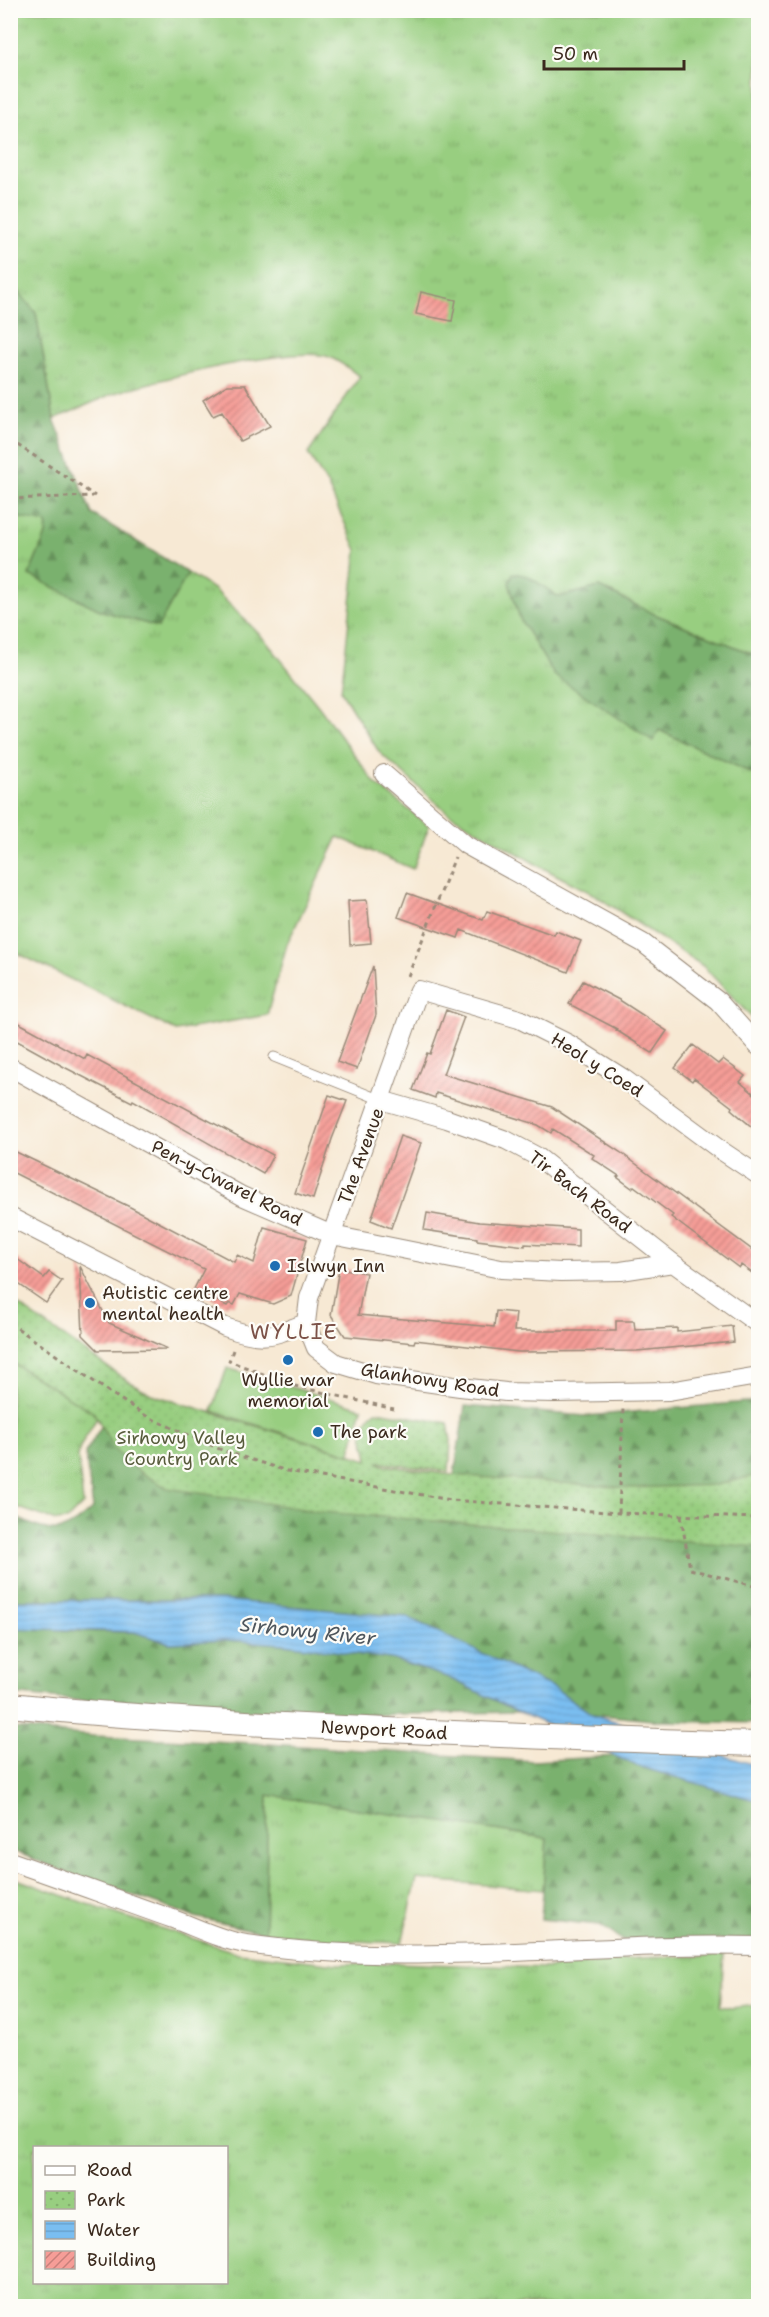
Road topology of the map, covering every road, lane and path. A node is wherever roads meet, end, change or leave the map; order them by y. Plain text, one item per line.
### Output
1 (10, 440) edge
2 (10, 499) edge
3 (384, 774) dead end
4 (461, 841) junction
5 (413, 984) junction
6 (759, 1046) edge
7 (274, 1058) dead end
8 (10, 1066) edge
9 (381, 1100) junction
10 (759, 1175) edge
11 (10, 1217) edge
12 (332, 1235) junction
13 (673, 1263) junction
14 (10, 1323) edge
15 (306, 1323) junction
16 (759, 1324) edge
17 (240, 1332) junction
18 (759, 1376) edge
19 (624, 1392) junction
20 (394, 1409) dead end
21 (619, 1513) junction
22 (681, 1516) junction
23 (759, 1518) edge
24 (759, 1587) edge
25 (10, 1705) edge
26 (759, 1744) edge
27 (10, 1861) edge
28 (759, 1946) edge

1 - 2 path
3 - 4 street
4 - 5 path
4 - 6 street
5 - 9 street, The Avenue
5 - 10 street, Heol y Coed
7 - 9 lane
8 - 12 street, Pen-y-Cwarel Road
9 - 12 street, The Avenue
9 - 13 street, Tir Bach Road
11 - 17 street
12 - 13 street, Pen-y-Cwarel Road
12 - 15 street, The Avenue
13 - 16 street, Tir Bach Road
14 - 21 path
15 - 17 street
15 - 19 street, Glanhowy Road
17 - 20 path
18 - 19 street, Glanhowy Road
19 - 21 path
21 - 22 path
22 - 23 path
22 - 24 path
25 - 26 main road, Newport Road
27 - 28 street

